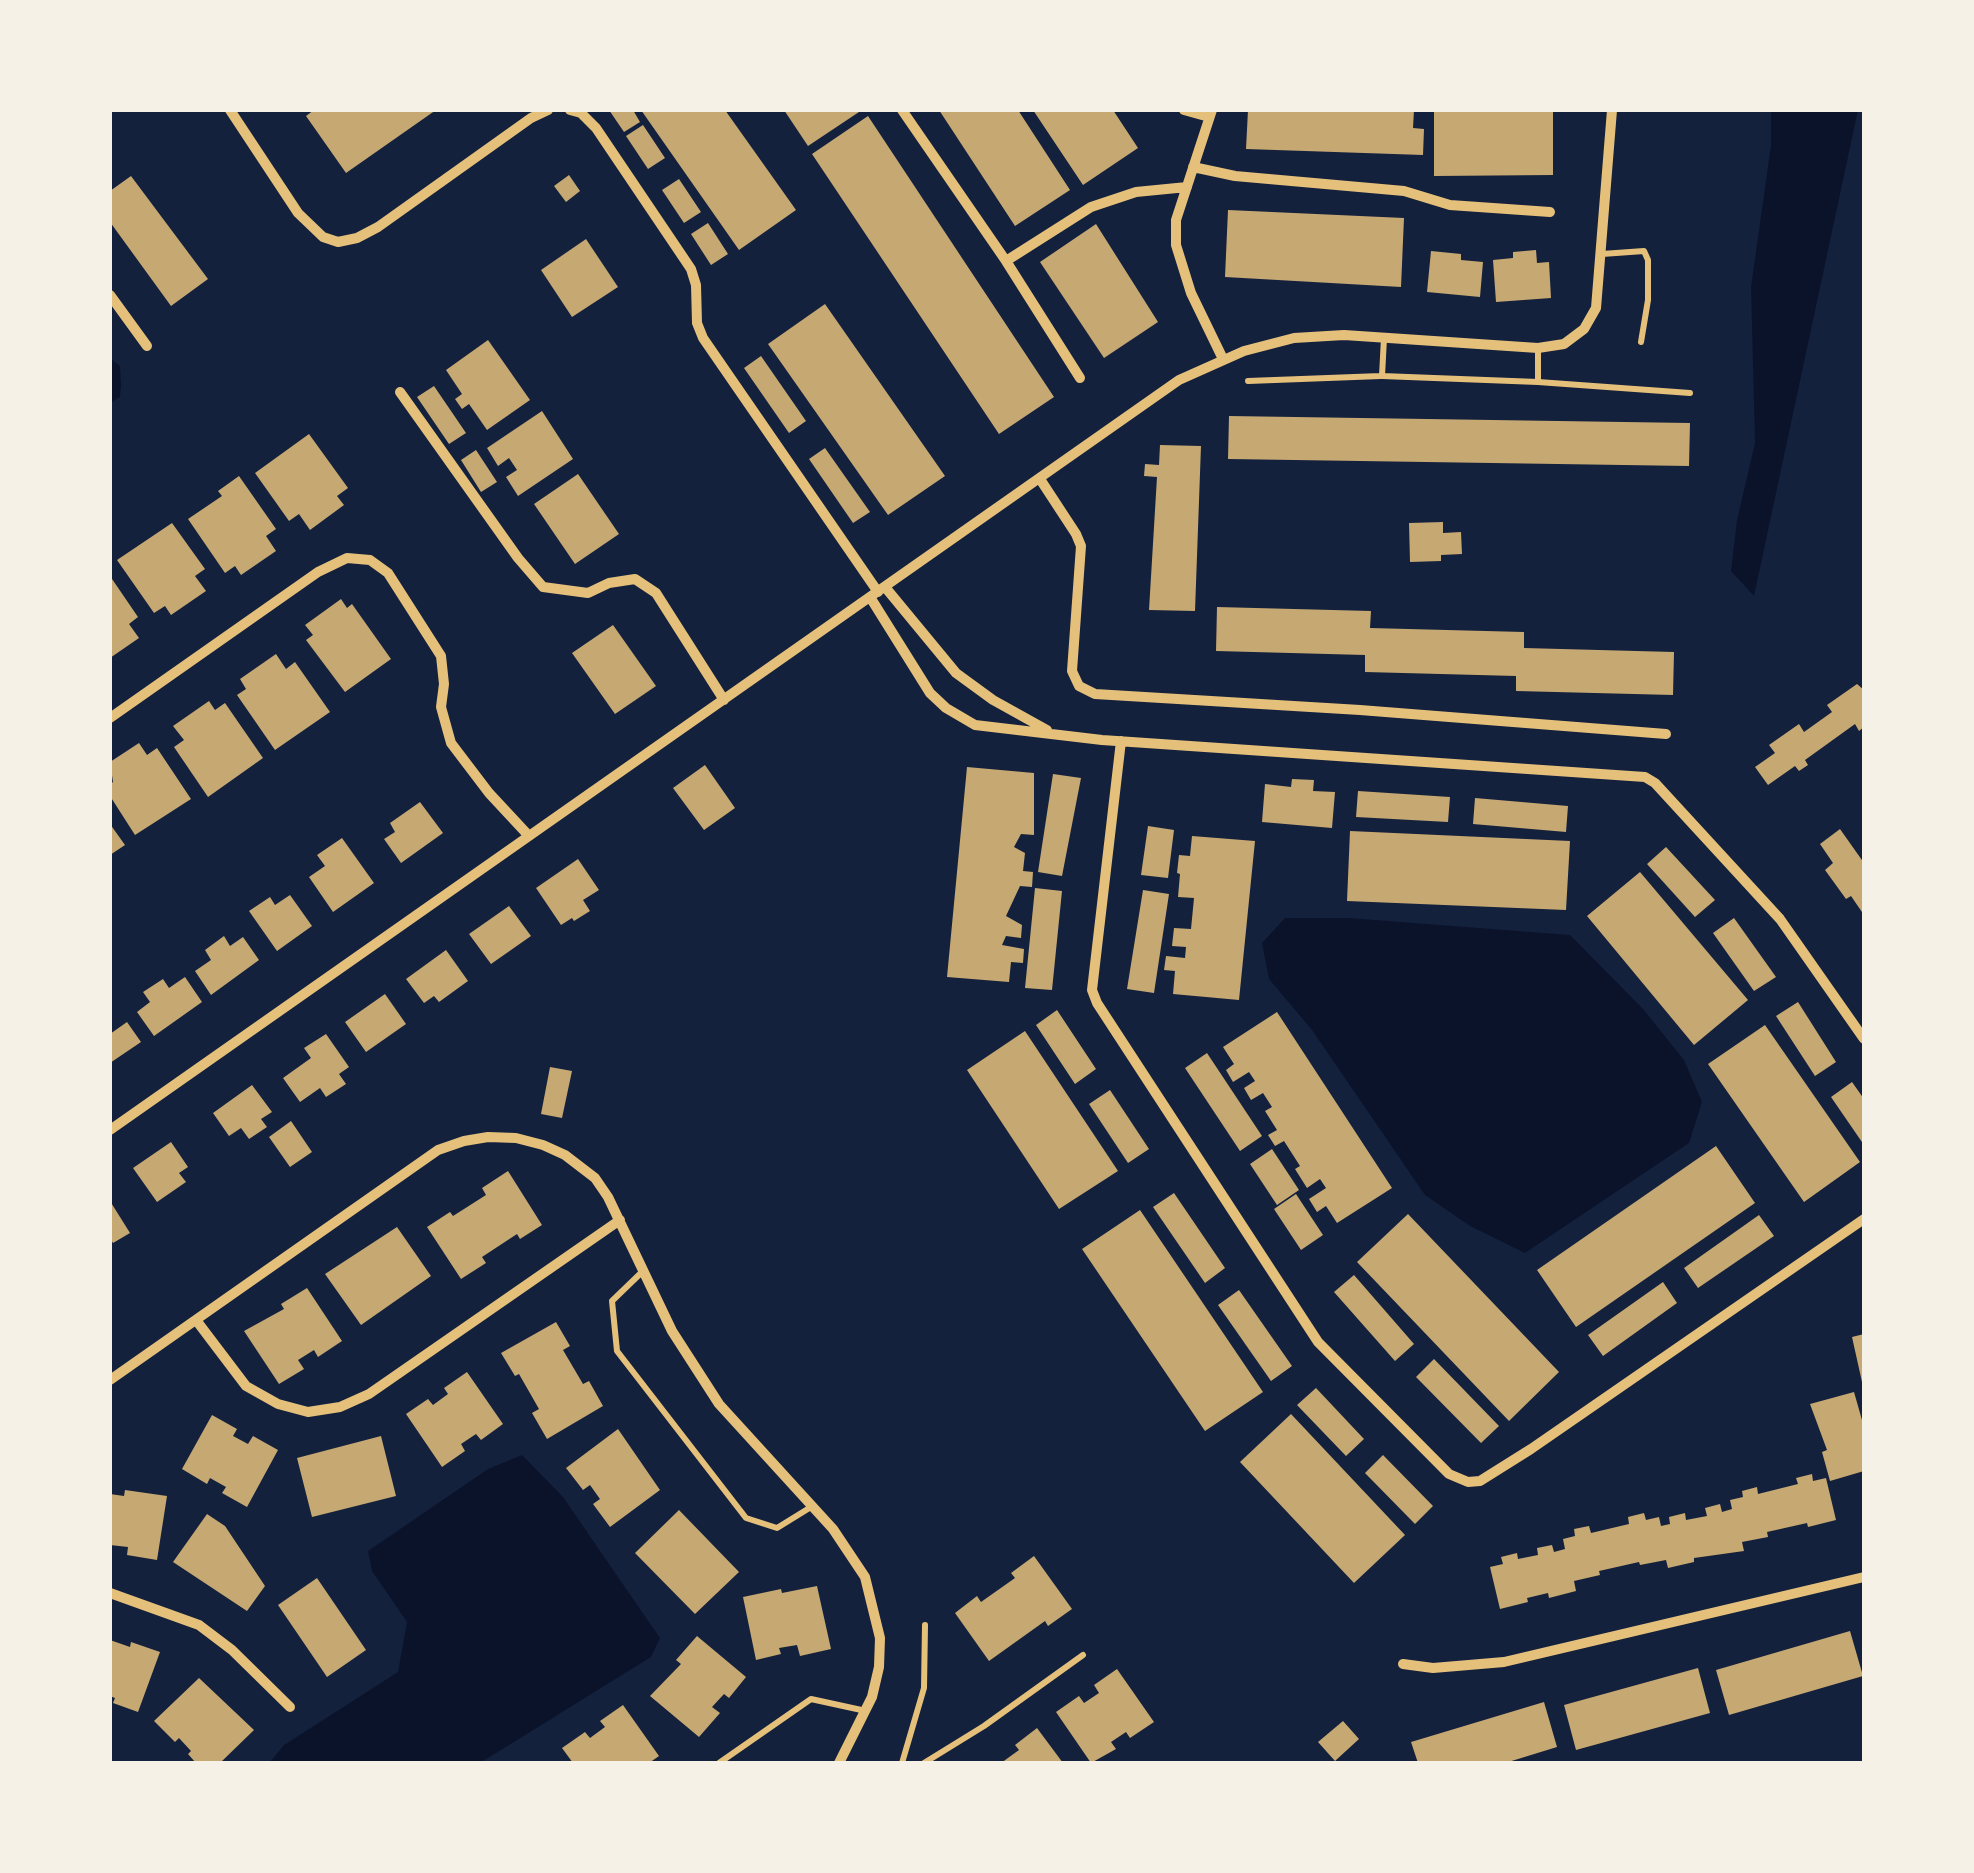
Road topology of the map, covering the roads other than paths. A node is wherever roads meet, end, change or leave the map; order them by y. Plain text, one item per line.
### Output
1 (230, 110) edge
2 (548, 110) edge
3 (570, 110) edge
4 (902, 110) edge
5 (1184, 110) edge
6 (1612, 110) edge
7 (1211, 114) edge
8 (1193, 167) junction
9 (1187, 187) junction
10 (1550, 212) dead end
11 (1602, 254) junction
12 (1006, 261) junction
13 (110, 295) edge
14 (1384, 338) junction
15 (1641, 342) dead end
16 (147, 346) dead end
17 (1538, 348) junction
18 (1222, 359) junction
19 (1382, 376) junction
20 (1080, 378) dead end
21 (1248, 382) dead end
22 (1538, 382) junction
23 (400, 392) dead end
24 (1690, 393) dead end
25 (1040, 478) junction
26 (878, 592) junction
27 (724, 700) junction
28 (110, 718) edge
29 (1058, 734) junction
30 (1666, 734) dead end
31 (1121, 741) junction
32 (529, 836) junction
33 (1864, 1039) edge
34 (110, 1130) edge
35 (1864, 1219) edge
36 (620, 1220) junction
37 (643, 1271) junction
38 (196, 1320) junction
39 (110, 1380) edge
40 (811, 1506) junction
41 (1864, 1577) edge
42 (110, 1594) edge
43 (925, 1625) dead end
44 (1083, 1655) dead end
45 (1404, 1664) dead end
46 (290, 1707) dead end
47 (866, 1711) junction
48 (719, 1763) edge
49 (839, 1763) edge
50 (902, 1763) edge
51 (924, 1763) edge

1 - 2 street
3 - 26 street
4 - 12 street
5 - 7 street
6 - 11 street
7 - 8 street
8 - 9 street
8 - 10 street
9 - 12 street
9 - 18 street
11 - 15 lane
11 - 17 street
12 - 20 street
13 - 16 street
14 - 17 street
14 - 18 street
14 - 19 lane
17 - 22 lane
18 - 25 street
19 - 21 lane
19 - 22 lane
22 - 24 lane
23 - 27 street
25 - 26 street
25 - 30 street
26 - 27 street
26 - 29 street
26 - 29 street
27 - 32 street
28 - 32 street
29 - 31 street
31 - 33 street
31 - 35 street
32 - 34 street
36 - 37 street
36 - 38 street
36 - 38 street
37 - 40 street
37 - 40 lane
38 - 39 street
40 - 47 street
41 - 45 street
42 - 46 street
43 - 50 lane
44 - 51 lane
47 - 48 lane
47 - 49 street

